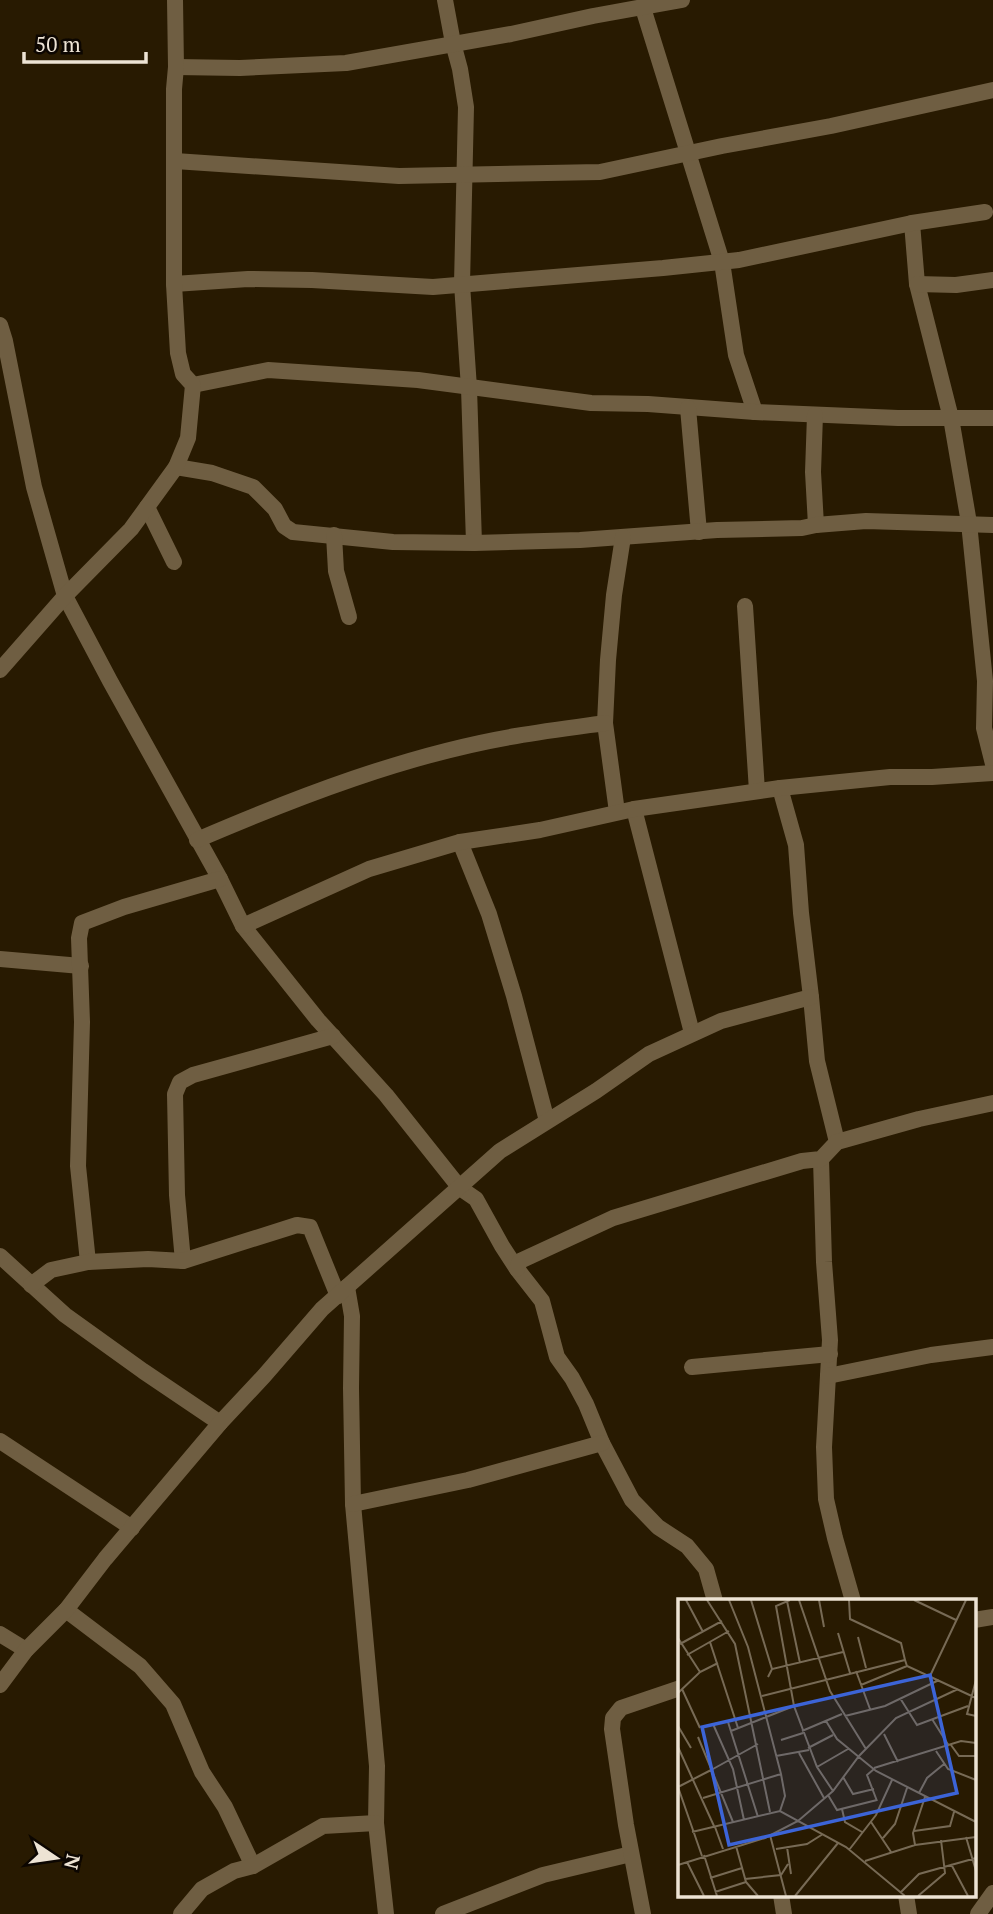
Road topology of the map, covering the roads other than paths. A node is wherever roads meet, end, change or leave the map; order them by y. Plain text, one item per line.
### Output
1 (175, 0) edge
2 (445, 0) edge
3 (682, 0) edge
4 (637, 5) edge
5 (453, 43) junction
6 (176, 67) junction
7 (993, 90) edge
8 (688, 153) junction
9 (175, 161) junction
10 (466, 175) junction
11 (985, 212) dead end
12 (912, 223) junction
13 (722, 261) junction
14 (993, 280) edge
15 (174, 284) junction
16 (463, 284) junction
17 (917, 284) junction
18 (0, 325) edge
19 (3, 342) edge
20 (194, 385) junction
21 (469, 388) junction
22 (688, 408) junction
23 (755, 412) junction
24 (815, 415) junction
25 (951, 418) junction
26 (993, 418) edge
27 (176, 467) junction
28 (147, 508) junction
29 (969, 523) junction
30 (816, 525) junction
31 (993, 525) edge
32 (699, 533) junction
33 (334, 536) junction
34 (623, 537) junction
35 (474, 543) junction
36 (174, 562) dead end
37 (65, 596) junction
38 (745, 606) dead end
39 (349, 617) dead end
40 (0, 670) edge
41 (606, 723) junction
42 (993, 764) edge
43 (993, 773) edge
44 (780, 788) junction
45 (757, 791) junction
46 (635, 808) junction
47 (617, 812) junction
48 (197, 840) junction
49 (460, 842) junction
50 (220, 879) junction
51 (243, 926) junction
52 (0, 959) edge
53 (81, 966) junction
54 (811, 997) junction
55 (692, 1033) junction
56 (333, 1036) junction
57 (993, 1103) edge
58 (547, 1121) junction
59 (836, 1142) junction
60 (821, 1159) junction
61 (460, 1188) junction
62 (0, 1256) edge
63 (183, 1261) junction
64 (88, 1262) junction
65 (517, 1269) junction
66 (31, 1285) junction
67 (342, 1292) junction
68 (993, 1347) edge
69 (830, 1354) junction
70 (692, 1367) dead end
71 (828, 1376) junction
72 (220, 1423) junction
73 (0, 1441) edge
74 (602, 1443) junction
75 (353, 1504) junction
76 (132, 1528) junction
77 (714, 1599) edge
78 (852, 1599) edge
79 (66, 1610) junction
80 (0, 1634) edge
81 (26, 1650) junction
82 (0, 1685) edge
83 (678, 1689) edge
84 (376, 1823) junction
85 (631, 1854) junction
86 (253, 1866) junction
87 (993, 1893) edge
88 (781, 1896) edge
89 (906, 1896) edge
90 (980, 1913) edge
91 (181, 1914) edge
92 (386, 1914) edge
93 (443, 1914) edge
94 (643, 1914) edge
95 (784, 1914) edge
96 (909, 1914) edge

1 - 6 street
2 - 5 street
3 - 4 street
4 - 5 street
4 - 8 street
5 - 6 street
5 - 10 street
6 - 9 street
7 - 8 street
8 - 10 street
8 - 13 street
9 - 10 street
9 - 15 street
10 - 16 street
11 - 12 street
12 - 13 street
12 - 17 street
13 - 16 street
13 - 23 street
14 - 17 street
15 - 16 street
15 - 20 street
16 - 21 street
17 - 25 street
18 - 19 street
19 - 37 street
20 - 21 street
20 - 27 street
21 - 22 street
21 - 35 street
22 - 23 street
22 - 32 street
23 - 24 street
24 - 25 street
24 - 30 street
25 - 26 street
25 - 29 street
27 - 28 street
27 - 33 street
28 - 36 street
28 - 37 street
29 - 30 street
29 - 31 street
29 - 42 street
30 - 32 street
32 - 34 street
33 - 35 street
33 - 39 street
34 - 35 street
34 - 41 street
37 - 40 street
37 - 48 street
38 - 45 street
41 - 47 street
41 - 48 street
43 - 44 street
44 - 45 street
44 - 54 street
45 - 46 street
46 - 47 street
46 - 55 street
47 - 49 street
48 - 50 street
49 - 51 street
49 - 58 street
50 - 51 street
50 - 53 street
51 - 56 street
52 - 53 street
53 - 64 street
54 - 55 street
54 - 59 street
55 - 58 street
56 - 61 street
56 - 63 street
57 - 59 street
58 - 61 street
59 - 60 street
60 - 65 street
60 - 69 street
61 - 65 street
61 - 67 street
62 - 66 street
63 - 64 street
63 - 67 street
64 - 66 street
65 - 74 street
66 - 72 street
67 - 72 street
67 - 75 street
68 - 71 street
69 - 70 street
69 - 71 street
71 - 78 street
72 - 76 street
73 - 76 street
74 - 75 street
74 - 77 street
75 - 84 street
76 - 79 street
79 - 81 street
79 - 86 street
80 - 81 street
81 - 82 street
83 - 85 street
84 - 86 street
84 - 92 street
85 - 93 street
85 - 94 street
86 - 91 street
87 - 90 street
88 - 95 street
89 - 96 street

